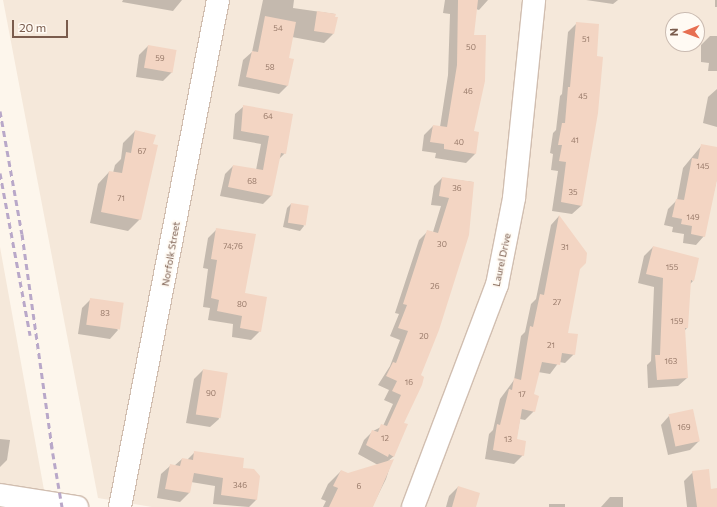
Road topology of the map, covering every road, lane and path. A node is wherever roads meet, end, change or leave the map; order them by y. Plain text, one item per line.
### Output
1 (218, 0) edge
2 (534, 0) edge
3 (11, 500) edge
4 (77, 507) edge
5 (120, 507) edge
6 (413, 507) edge

1 - 5 street, Norfolk Street
2 - 6 street, Laurel Drive
3 - 4 street

